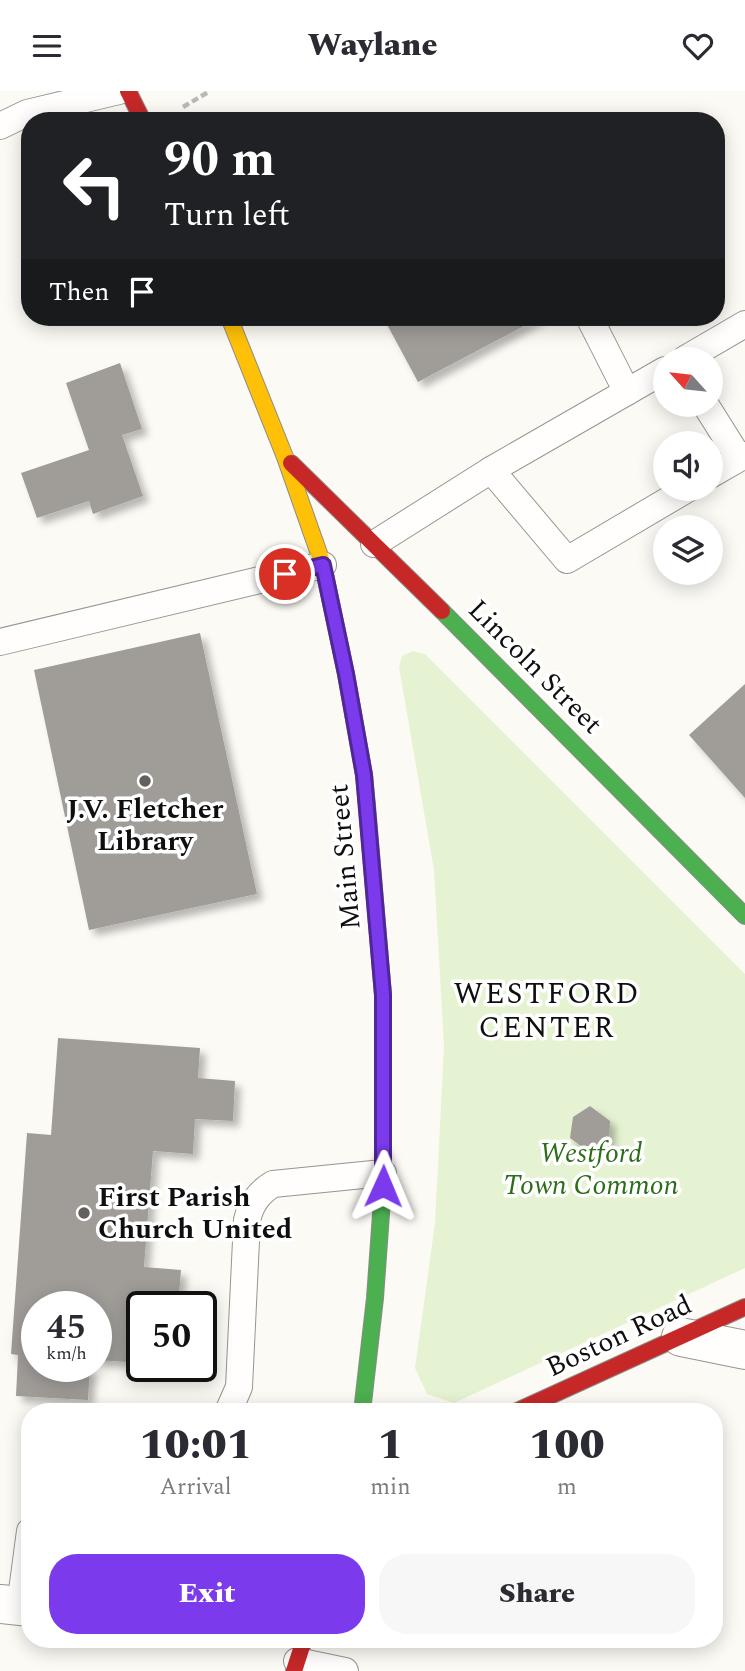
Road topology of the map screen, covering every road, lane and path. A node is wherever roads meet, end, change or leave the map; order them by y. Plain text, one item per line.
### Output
1 (118, 91) edge
2 (128, 91) edge
3 (211, 91) edge
4 (183, 107) dead end
5 (31, 112) edge
6 (138, 112) edge
7 (21, 116) edge
8 (0, 126) edge
9 (745, 324) edge
10 (233, 326) edge
11 (594, 326) edge
12 (706, 347) edge
13 (653, 377) edge
14 (627, 392) junction
15 (714, 417) edge
16 (285, 457) junction
17 (742, 457) edge
18 (723, 468) edge
19 (491, 470) junction
20 (667, 501) edge
21 (374, 544) junction
22 (323, 565) junction
23 (0, 642) edge
24 (745, 916) edge
25 (383, 1173) junction
26 (745, 1307) edge
27 (681, 1337) junction
28 (745, 1350) edge
29 (232, 1403) edge
30 (363, 1403) edge
31 (535, 1403) edge
32 (21, 1583) edge
33 (17, 1606) edge
34 (298, 1657) edge
35 (345, 1671) edge

1 - 5 lane
2 - 6 main road
3 - 4 path
7 - 8 lane
9 - 12 lane
10 - 16 main road, Main Street
11 - 14 lane
13 - 14 lane
14 - 19 lane
15 - 17 lane
16 - 21 main road, Lincoln Street
16 - 22 main road, Main Street
17 - 18 lane
19 - 20 lane
19 - 21 lane
21 - 24 main road, Lincoln Street
22 - 23 lane
22 - 25 main road, Main Street
25 - 29 lane
25 - 30 main road, Main Street
26 - 27 main road, Boston Road
27 - 28 street
27 - 31 main road, Boston Road
32 - 33 lane
34 - 35 lane

